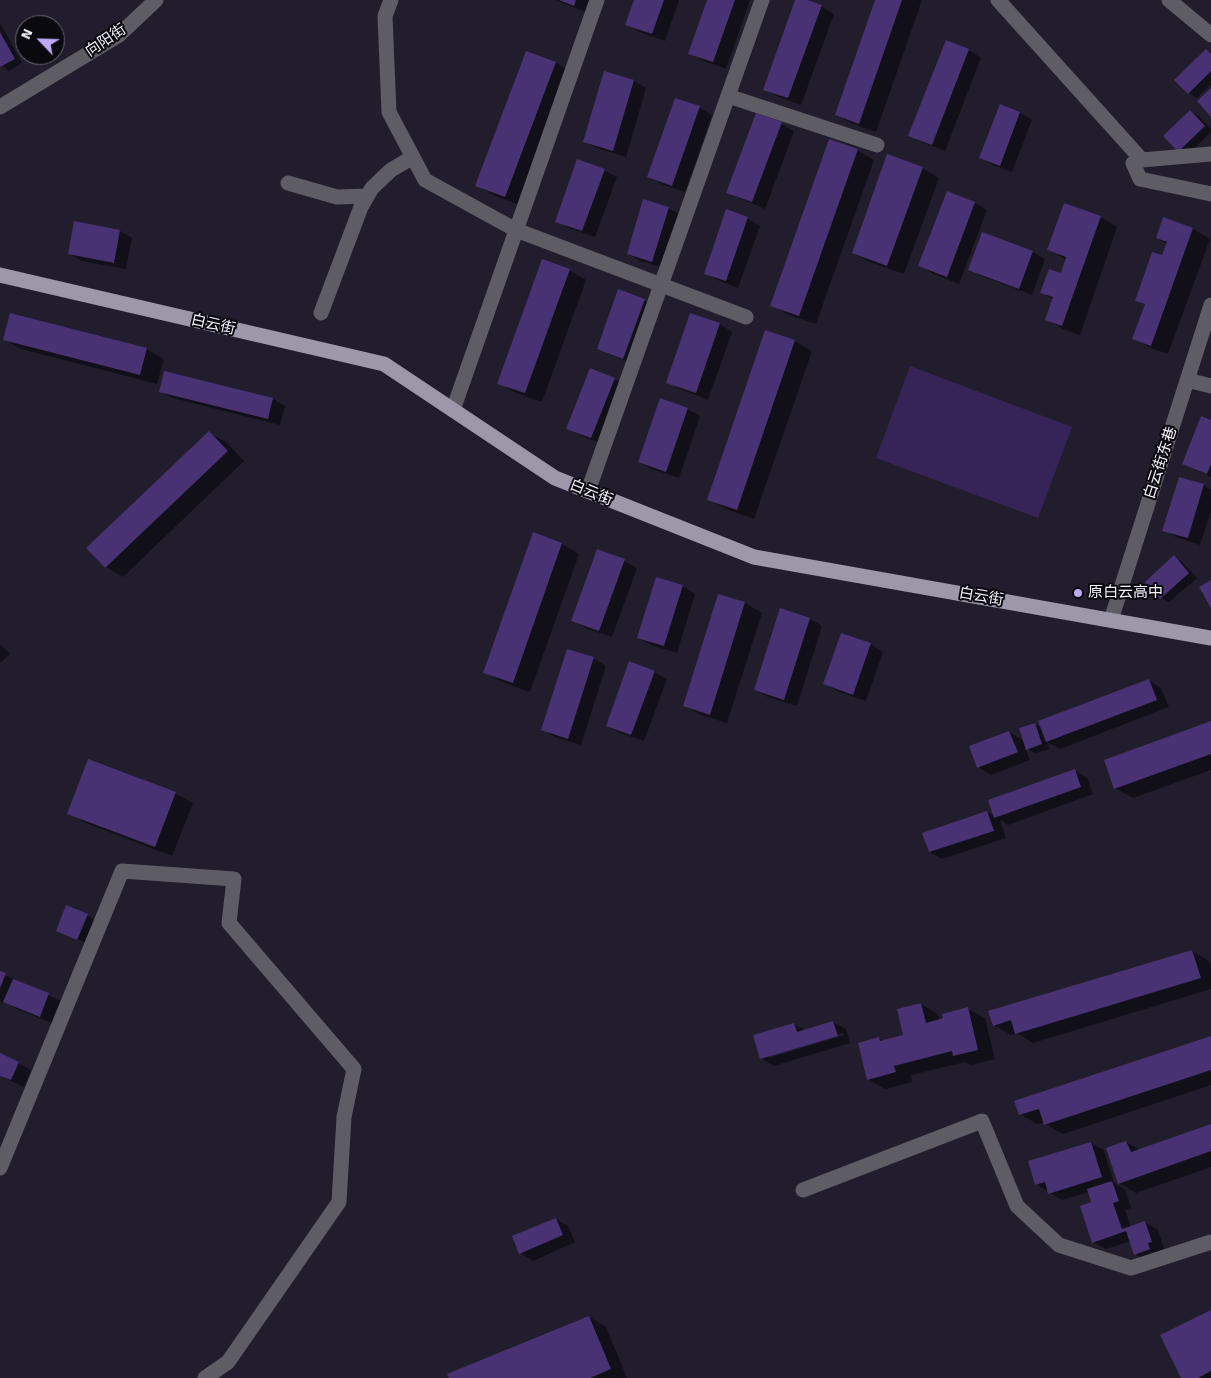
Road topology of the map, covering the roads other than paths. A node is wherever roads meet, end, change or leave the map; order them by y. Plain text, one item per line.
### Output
1 (156, 0) edge
2 (391, 0) edge
3 (597, 0) edge
4 (762, 0) edge
5 (998, 0) edge
6 (1169, 0) edge
7 (1211, 35) edge
8 (728, 96) junction
9 (0, 107) edge
10 (877, 145) dead end
11 (1211, 154) edge
12 (413, 157) junction
13 (1142, 160) junction
14 (288, 182) dead end
15 (1211, 194) edge
16 (367, 196) junction
17 (516, 230) junction
18 (0, 275) edge
19 (660, 285) junction
20 (1211, 305) edge
21 (321, 313) dead end
22 (746, 317) dead end
23 (1187, 380) junction
24 (1211, 386) edge
25 (453, 410) junction
26 (588, 491) junction
27 (1111, 620) junction
28 (1211, 638) edge
29 (0, 1168) edge
30 (803, 1190) dead end
31 (1211, 1242) edge
32 (205, 1378) edge

1 - 9 street, 向阳街
2 - 12 street
3 - 17 street
4 - 8 street
5 - 13 street
6 - 7 street
8 - 10 street
8 - 19 street
11 - 13 street
12 - 16 street
12 - 17 street
13 - 15 street
14 - 16 street
16 - 21 street
17 - 19 street
17 - 25 street
18 - 25 main road, 白云街
19 - 22 street
19 - 26 street
20 - 23 street, 白云街东巷
23 - 24 street
23 - 27 street, 白云街东巷
25 - 26 main road, 白云街
26 - 27 main road, 白云街
27 - 28 main road, 白云街
29 - 32 street
30 - 31 street

